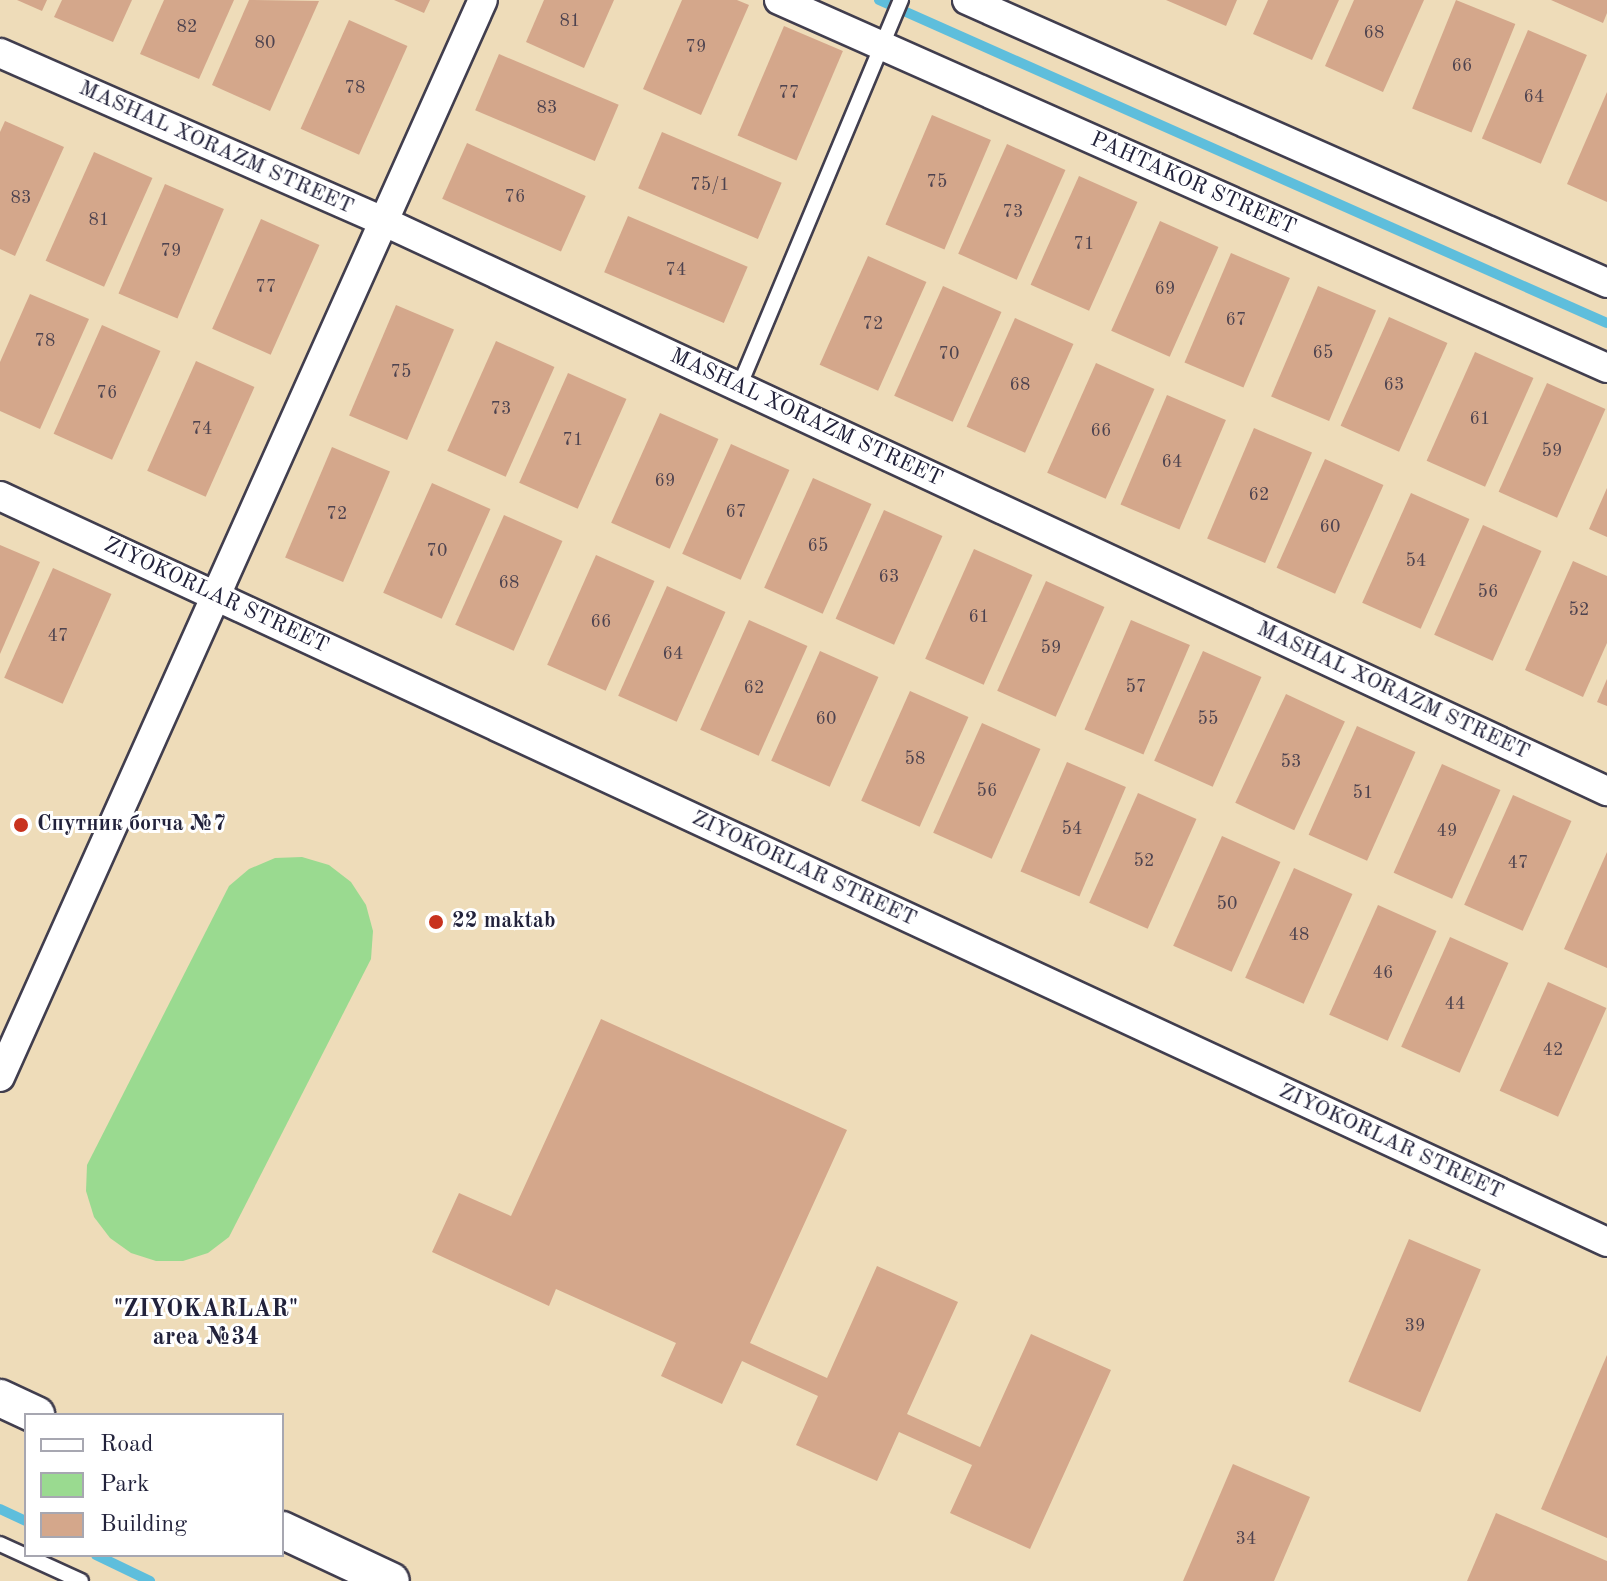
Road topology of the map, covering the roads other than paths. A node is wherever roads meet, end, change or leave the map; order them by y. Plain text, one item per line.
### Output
1 (483, 0) edge
2 (779, 0) edge
3 (901, 0) edge
4 (967, 0) edge
5 (0, 53) edge
6 (387, 223) junction
7 (1607, 283) edge
8 (1607, 368) edge
9 (739, 387) junction
10 (0, 496) edge
11 (218, 596) junction
12 (1607, 791) edge
13 (0, 1077) edge
14 (1607, 1242) edge
15 (0, 1398) edge
16 (32, 1413) edge
17 (284, 1531) edge
18 (0, 1544) edge
19 (24, 1555) edge
20 (28, 1557) edge
21 (81, 1581) edge
22 (391, 1581) edge

1 - 6 street
2 - 8 street, PAHTAKOR STREET
3 - 9 lane
4 - 7 street
5 - 6 street, MASHAL XORAZM STREET
6 - 9 street, MASHAL XORAZM STREET
6 - 11 street
9 - 12 street, MASHAL XORAZM STREET
10 - 11 street, ZIYOKORLAR STREET
11 - 13 street
11 - 14 street, ZIYOKORLAR STREET
15 - 16 street
17 - 22 street
18 - 19 lane
20 - 21 lane

